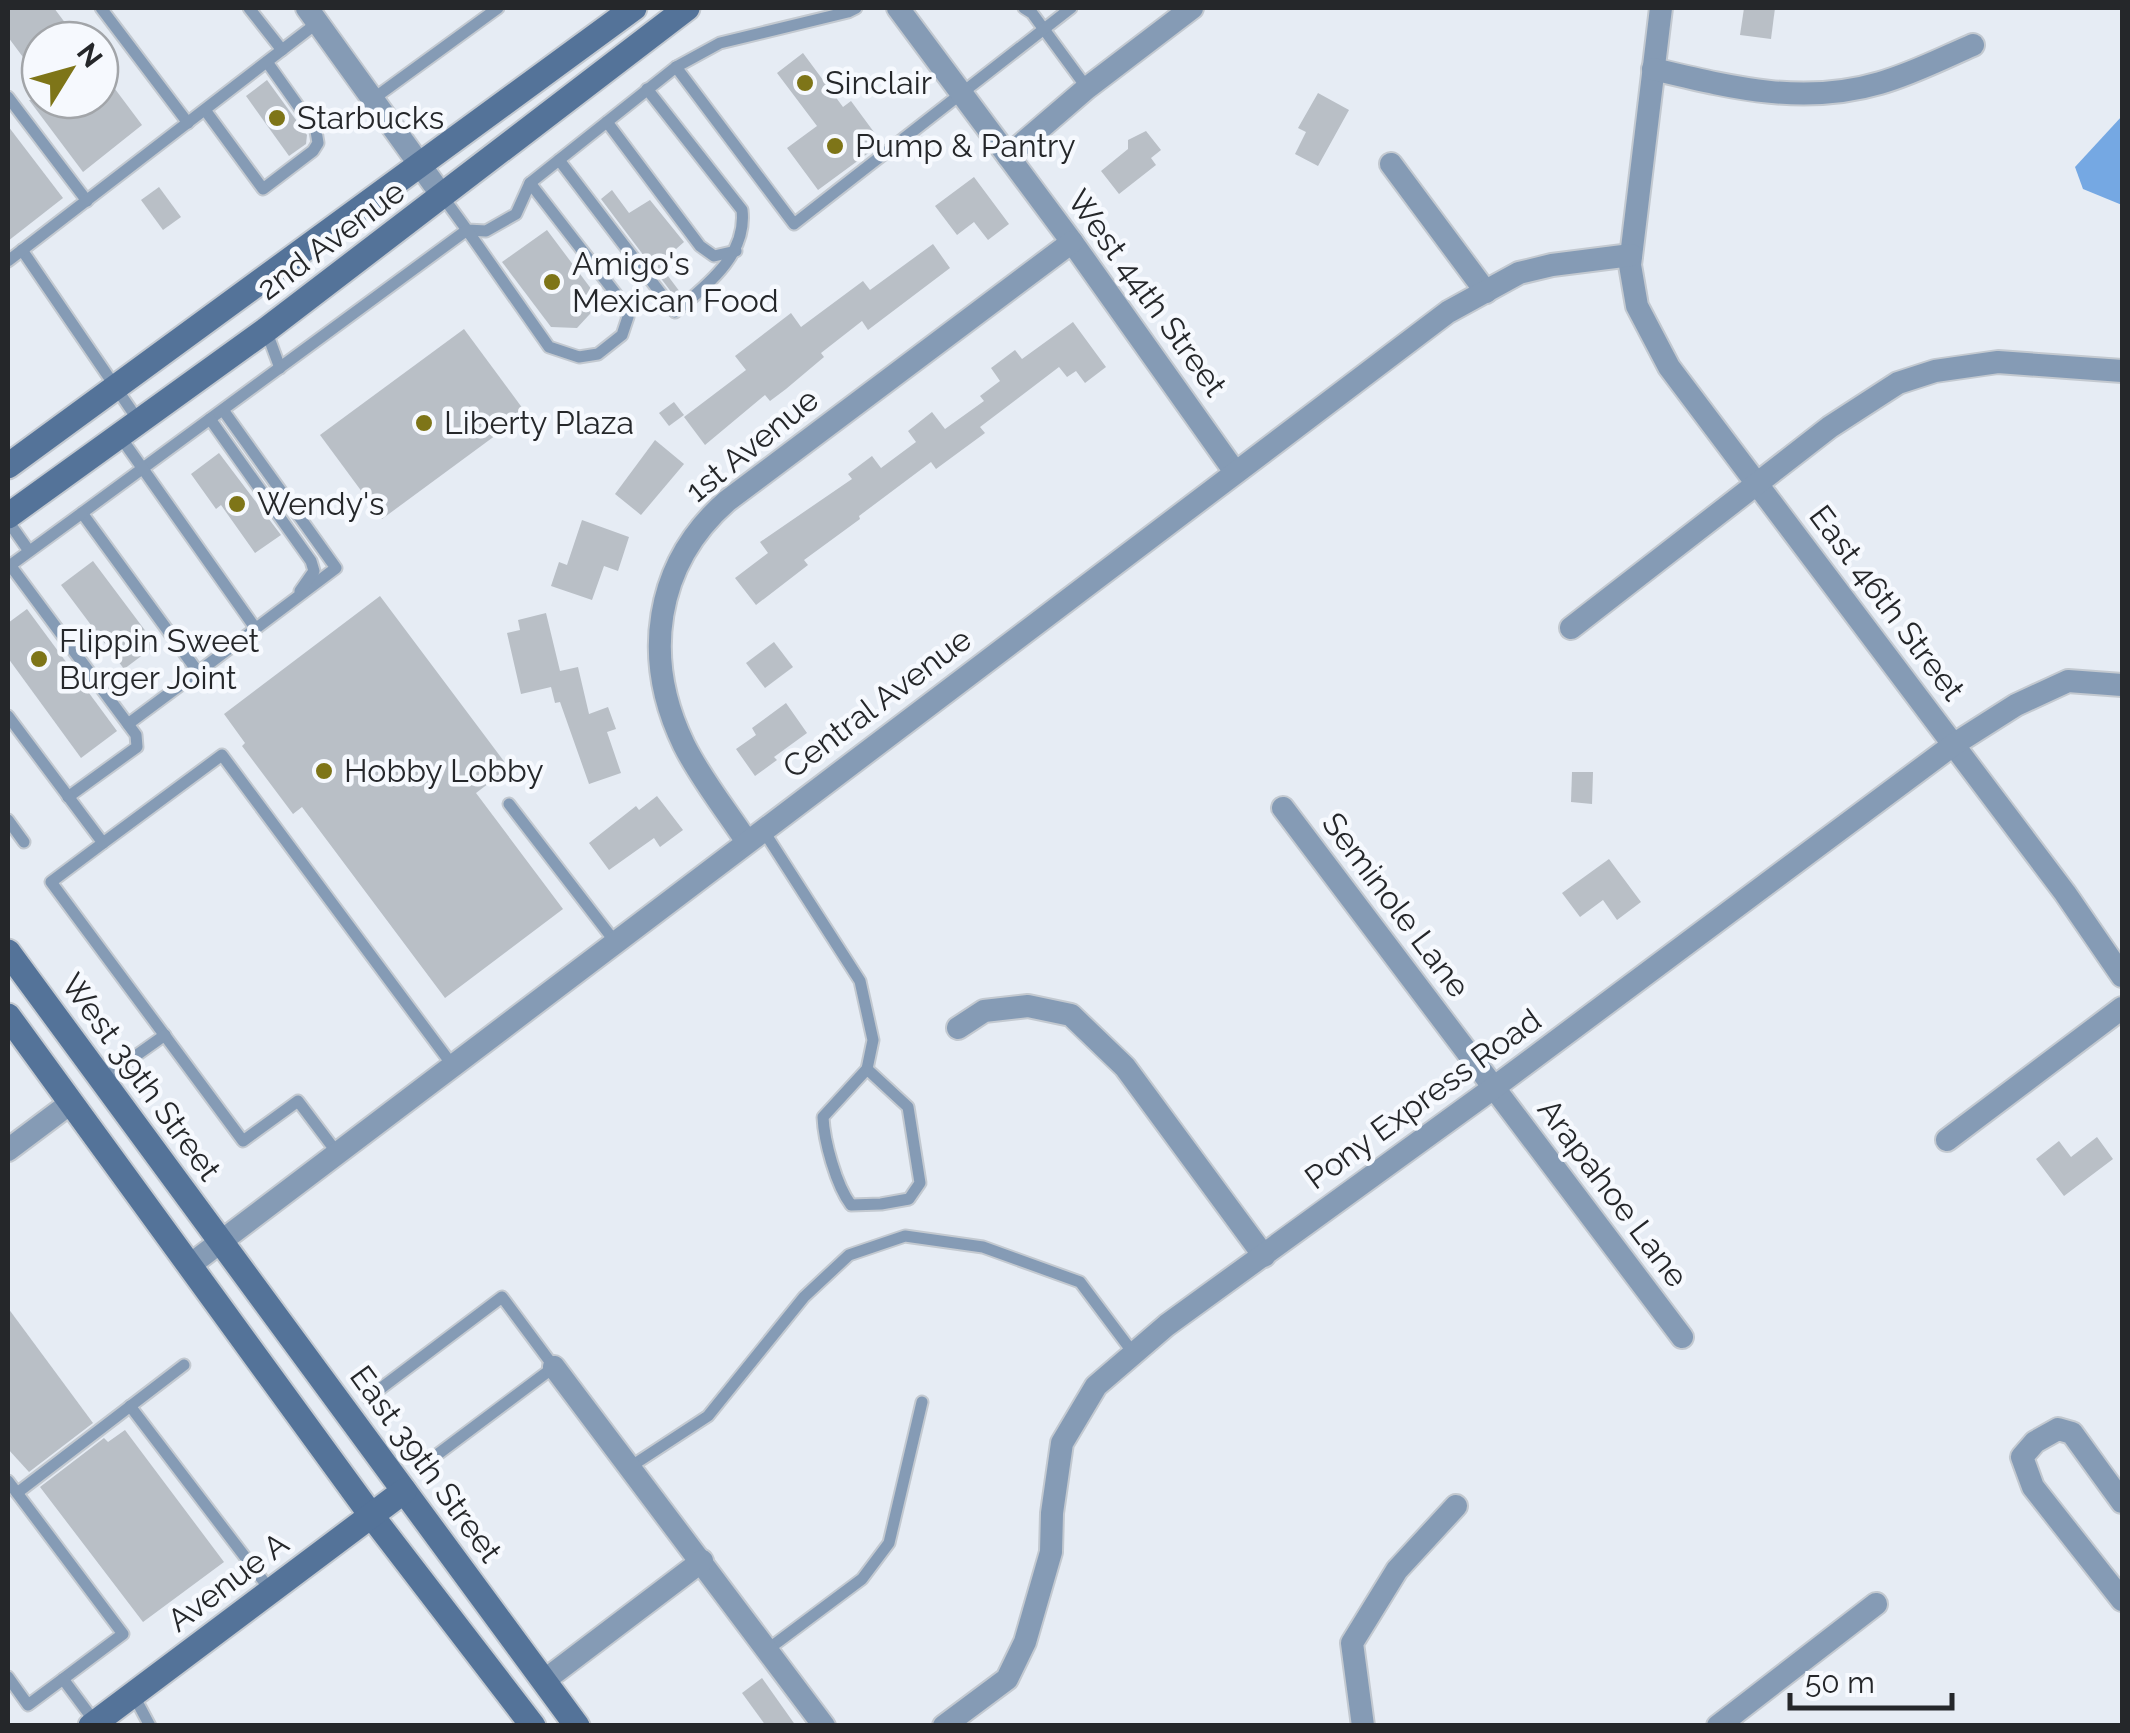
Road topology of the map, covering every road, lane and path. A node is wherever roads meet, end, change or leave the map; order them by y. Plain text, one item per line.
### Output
1 (101, 8) edge
2 (249, 8) edge
3 (498, 8) edge
4 (634, 8) edge
5 (686, 8) edge
6 (856, 8) edge
7 (898, 8) edge
8 (1024, 8) edge
9 (1071, 8) edge
10 (1192, 8) edge
11 (1662, 8) edge
12 (317, 14) edge
13 (1043, 28) junction
14 (1973, 45) dead end
15 (282, 50) junction
16 (266, 62) junction
17 (676, 67) junction
18 (1652, 69) junction
19 (1086, 88) junction
20 (647, 90) junction
21 (962, 93) junction
22 (8, 97) edge
23 (373, 99) junction
24 (205, 110) junction
25 (607, 122) junction
26 (188, 123) junction
27 (1008, 156) junction
28 (559, 160) junction
29 (1391, 164) dead end
30 (421, 165) junction
31 (530, 183) junction
32 (443, 197) junction
33 (87, 201) junction
34 (466, 230) junction
35 (1072, 242) junction
36 (22, 250) junction
37 (736, 251) junction
38 (1631, 256) junction
39 (8, 261) edge
40 (1486, 292) junction
41 (266, 330) junction
42 (280, 368) junction
43 (2122, 370) edge
44 (114, 389) junction
45 (223, 410) junction
46 (210, 419) junction
47 (129, 428) junction
48 (8, 466) edge
49 (143, 468) junction
50 (1235, 472) junction
51 (1756, 483) junction
52 (82, 512) junction
53 (8, 519) edge
54 (29, 551) junction
55 (9, 566) edge
56 (292, 602) junction
57 (1571, 628) dead end
58 (256, 629) junction
59 (198, 672) junction
60 (2122, 684) edge
61 (9, 723) edge
62 (128, 724) junction
63 (1953, 745) junction
64 (68, 797) junction
65 (509, 804) dead end
66 (1283, 808) dead end
67 (8, 820) edge
68 (755, 836) junction
69 (24, 842) dead end
70 (103, 844) junction
71 (616, 944) junction
72 (8, 952) edge
73 (2122, 976) edge
74 (2122, 1008) edge
75 (8, 1016) edge
76 (958, 1028) dead end
77 (165, 1035) junction
78 (453, 1066) junction
79 (867, 1069) junction
80 (102, 1080) junction
81 (1492, 1089) junction
82 (72, 1102) junction
83 (1948, 1140) dead end
84 (8, 1150) edge
85 (338, 1154) junction
86 (222, 1241) junction
87 (1264, 1256) junction
88 (190, 1265) junction
89 (1682, 1337) dead end
90 (1134, 1354) junction
91 (184, 1365) dead end
92 (554, 1367) junction
93 (368, 1398) dead end
94 (922, 1402) dead end
95 (130, 1406) junction
96 (438, 1454) dead end
97 (630, 1467) junction
98 (8, 1480) edge
99 (404, 1490) junction
100 (17, 1493) junction
101 (2122, 1502) edge
102 (1456, 1506) dead end
103 (371, 1516) junction
104 (702, 1560) junction
105 (270, 1591) junction
106 (2122, 1598) edge
107 (1876, 1604) dead end
108 (767, 1650) junction
109 (8, 1677) edge
110 (63, 1678) junction
111 (544, 1680) junction
112 (133, 1694) junction
113 (93, 1724) edge
114 (150, 1726) edge
115 (533, 1726) edge
116 (577, 1726) edge
117 (824, 1726) edge
118 (944, 1726) edge
119 (1363, 1726) edge
120 (1718, 1726) edge

1 - 26 lane
2 - 15 lane
3 - 23 lane
4 - 30 main road, 2nd Avenue
5 - 32 main road, 2nd Avenue
6 - 17 lane
7 - 21 street, West 44th Street
8 - 13 lane
9 - 13 lane
10 - 19 street
11 - 18 street, East 46th Street
12 - 15 lane
12 - 23 street
13 - 19 lane
13 - 21 lane
14 - 18 street
15 - 16 lane
16 - 24 lane
16 - 24 lane
17 - 20 lane
17 - 21 lane
18 - 38 street, East 46th Street
19 - 27 street
20 - 25 lane
20 - 37 lane
21 - 27 street, West 44th Street
22 - 33 lane
23 - 30 street
24 - 26 lane
25 - 28 lane
25 - 37 lane
26 - 33 lane
27 - 35 street, West 44th Street
28 - 31 lane
28 - 37 lane
29 - 40 street
30 - 32 street
30 - 44 main road, 2nd Avenue
31 - 34 lane
31 - 34 lane
32 - 34 lane
32 - 41 main road, 2nd Avenue
33 - 36 lane
34 - 42 lane
35 - 50 street, West 44th Street
35 - 68 street, 1st Avenue
36 - 39 lane
36 - 44 lane
38 - 40 street, Central Avenue
38 - 51 street, East 46th Street
40 - 50 street, Central Avenue
41 - 42 lane
41 - 47 main road, 2nd Avenue
42 - 45 lane
43 - 51 street
44 - 47 lane
44 - 48 main road, 2nd Avenue
45 - 46 lane
45 - 56 lane
46 - 49 lane
46 - 56 lane
47 - 49 lane
47 - 53 main road, 2nd Avenue
49 - 52 lane
49 - 58 lane
50 - 68 street, Central Avenue
51 - 57 street
51 - 63 street, East 46th Street
52 - 54 lane
52 - 59 lane
53 - 54 lane
54 - 55 lane
55 - 62 lane
56 - 58 lane
58 - 59 lane
59 - 62 lane
60 - 63 street, Pony Express Road
61 - 64 lane
62 - 64 lane
63 - 73 street, East 46th Street
63 - 81 street, Pony Express Road
64 - 70 lane
65 - 71 lane
66 - 81 street, Seminole Lane
67 - 69 lane
68 - 71 street, Central Avenue
68 - 79 lane
70 - 77 lane
70 - 78 lane
71 - 78 street, Central Avenue
72 - 80 main road, West 39th Street
74 - 83 street
75 - 82 main road
76 - 87 street
77 - 80 lane
77 - 85 lane
78 - 85 street, Central Avenue
79 - 79 lane
80 - 86 main road, West 39th Street
81 - 87 street, Pony Express Road
81 - 89 street, Arapahoe Lane
82 - 84 street
82 - 88 main road
85 - 86 street, Central Avenue
86 - 88 street, Central Avenue
86 - 99 main road, East 39th Street
87 - 90 street, Pony Express Road
88 - 103 main road
90 - 97 lane
90 - 118 street, Pony Express Road
91 - 95 lane
92 - 93 lane
92 - 96 lane
92 - 97 street
94 - 108 lane
95 - 100 lane
95 - 105 lane
97 - 104 street
98 - 100 lane
99 - 103 main road, Avenue A
99 - 111 main road, East 39th Street
100 - 110 lane
101 - 106 street
102 - 119 street
103 - 105 main road, Avenue A
103 - 115 main road
104 - 108 street
104 - 111 street
105 - 112 main road, Avenue A
107 - 120 street
108 - 117 street
109 - 110 lane
110 - 113 lane
111 - 116 main road, East 39th Street
112 - 113 main road, Avenue A
112 - 114 lane

